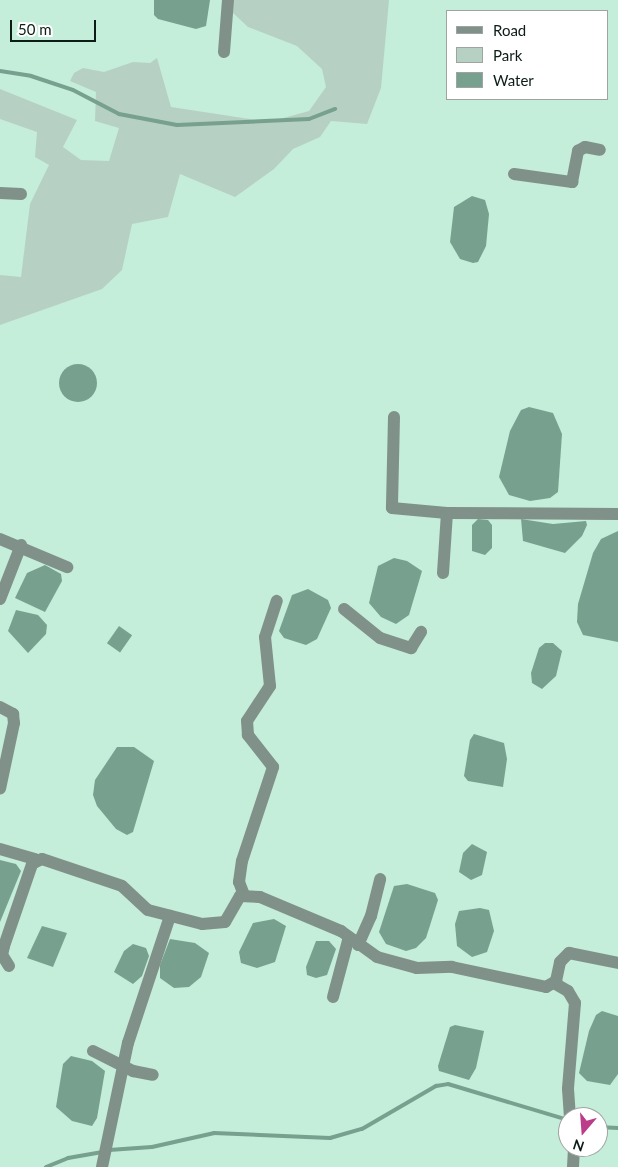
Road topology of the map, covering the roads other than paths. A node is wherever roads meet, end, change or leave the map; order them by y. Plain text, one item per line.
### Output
1 (228, 0) edge
2 (224, 52) dead end
3 (600, 150) dead end
4 (514, 174) dead end
5 (0, 193) edge
6 (22, 194) dead end
7 (394, 416) dead end
8 (448, 513) junction
9 (618, 514) edge
10 (0, 539) edge
11 (21, 544) junction
12 (67, 567) dead end
13 (443, 573) dead end
14 (0, 599) edge
15 (276, 601) dead end
16 (344, 609) dead end
17 (421, 632) dead end
18 (0, 707) edge
19 (0, 789) edge
20 (0, 849) edge
21 (36, 860) junction
22 (380, 879) dead end
23 (244, 895) junction
24 (170, 916) junction
25 (353, 941) junction
26 (618, 963) edge
27 (9, 966) dead end
28 (554, 983) junction
29 (333, 997) dead end
30 (92, 1051) dead end
31 (124, 1067) junction
32 (153, 1076) dead end
33 (569, 1107) edge
34 (102, 1165) edge

1 - 2 street
3 - 4 street
5 - 6 street
7 - 8 street
8 - 9 street
8 - 13 street
10 - 11 street
11 - 12 street
11 - 14 street
15 - 23 street
16 - 17 street
18 - 19 street
20 - 21 street
21 - 24 street
21 - 27 street
22 - 25 street
23 - 24 street
23 - 25 street
24 - 31 street
25 - 28 street
25 - 29 street
26 - 28 street
28 - 33 street
30 - 31 street
31 - 32 street
31 - 34 street

